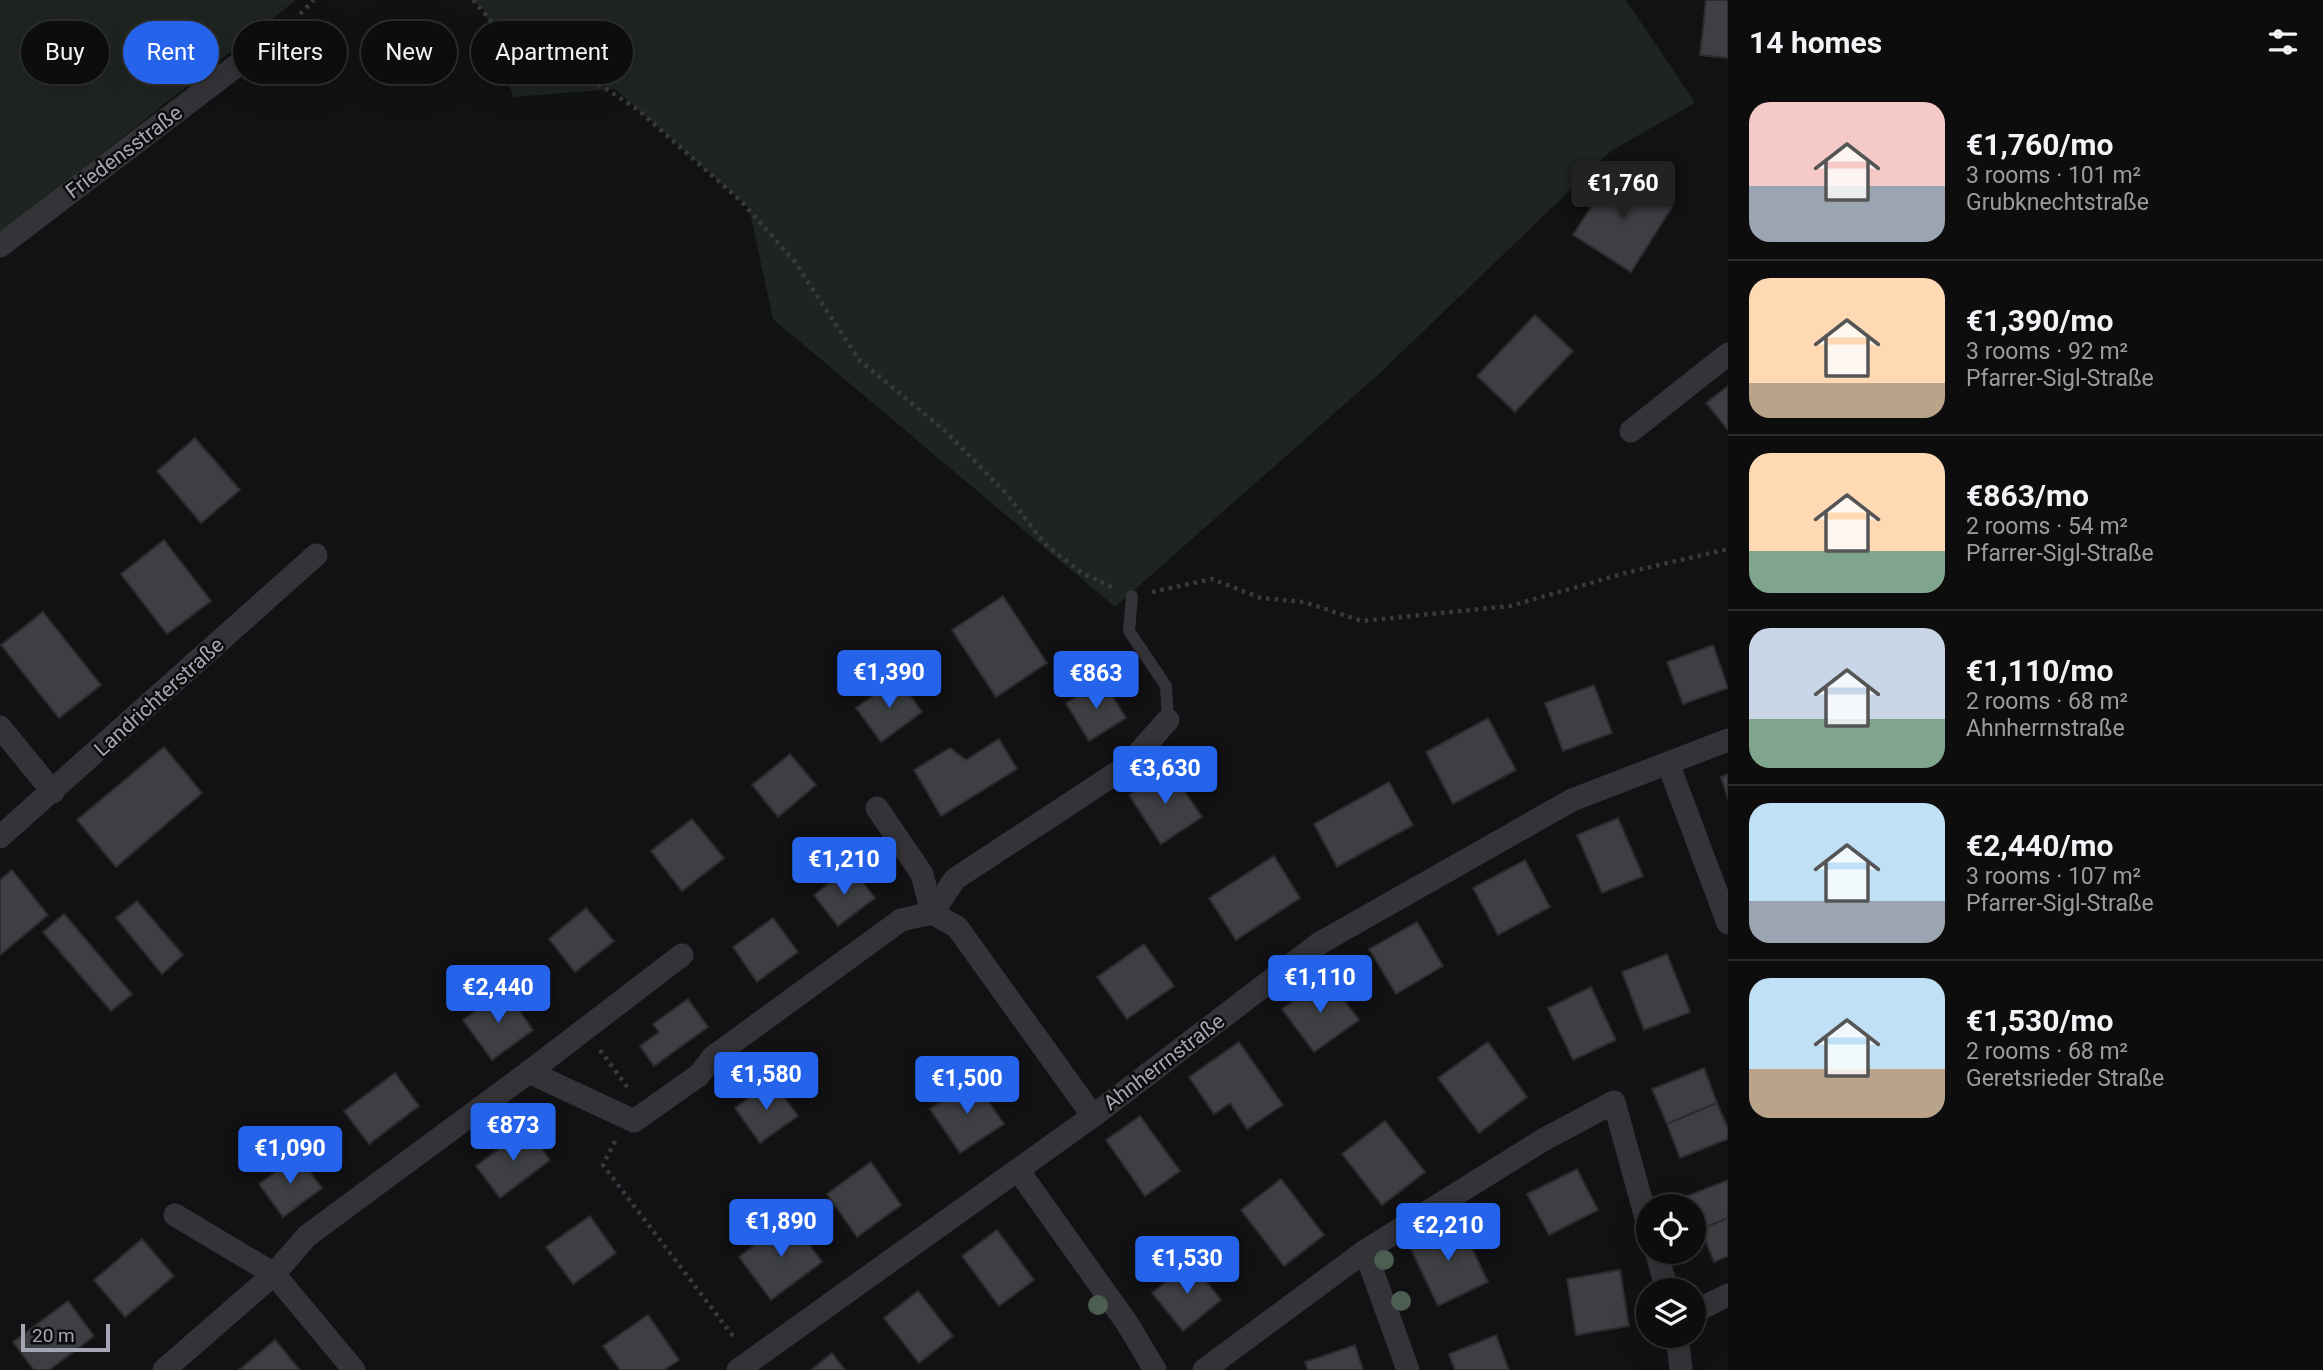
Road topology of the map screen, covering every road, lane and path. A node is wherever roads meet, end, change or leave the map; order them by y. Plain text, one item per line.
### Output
1 (474, 0) edge
2 (233, 69) edge
3 (0, 246) edge
4 (1728, 354) edge
5 (1631, 431) dead end
6 (1728, 549) edge
7 (316, 555) dead end
8 (1132, 596) junction
9 (1168, 720) joint
10 (0, 727) edge
11 (1728, 740) edge
12 (1668, 763) junction
13 (53, 792) junction
14 (877, 808) dead end
15 (0, 837) edge
16 (932, 913) junction
17 (1728, 923) edge
18 (682, 955) dead end
19 (584, 1030) junction
20 (529, 1072) junction
21 (636, 1115) junction
22 (1093, 1116) junction
23 (1018, 1170) junction
24 (1640, 1194) edge
25 (175, 1215) dead end
26 (1365, 1251) junction
27 (274, 1274) junction
28 (1728, 1295) edge
29 (1706, 1306) edge
30 (1678, 1348) edge
31 (745, 1365) edge
32 (164, 1370) edge
33 (354, 1370) edge
34 (1155, 1370) edge
35 (1204, 1370) edge
36 (1408, 1370) edge
37 (1681, 1370) edge

1 - 8 path
2 - 3 street, Friedensstraße
4 - 5 street
6 - 8 path
7 - 13 street, Landrichterstraße
8 - 9 lane
9 - 16 street
10 - 13 street
11 - 12 street, Ahnherrnstraße
12 - 17 street
12 - 22 street, Ahnherrnstraße
13 - 15 street, Landrichterstraße
14 - 16 street
16 - 21 street
16 - 22 street
18 - 19 street
19 - 20 street
19 - 21 path
20 - 21 street
20 - 27 street
21 - 31 path
22 - 23 street, Ahnherrnstraße
23 - 31 street, Ahnherrnstraße
23 - 34 street
24 - 26 street
25 - 27 street
26 - 35 street
26 - 36 street
27 - 32 street
27 - 33 street
28 - 29 street
30 - 37 street

